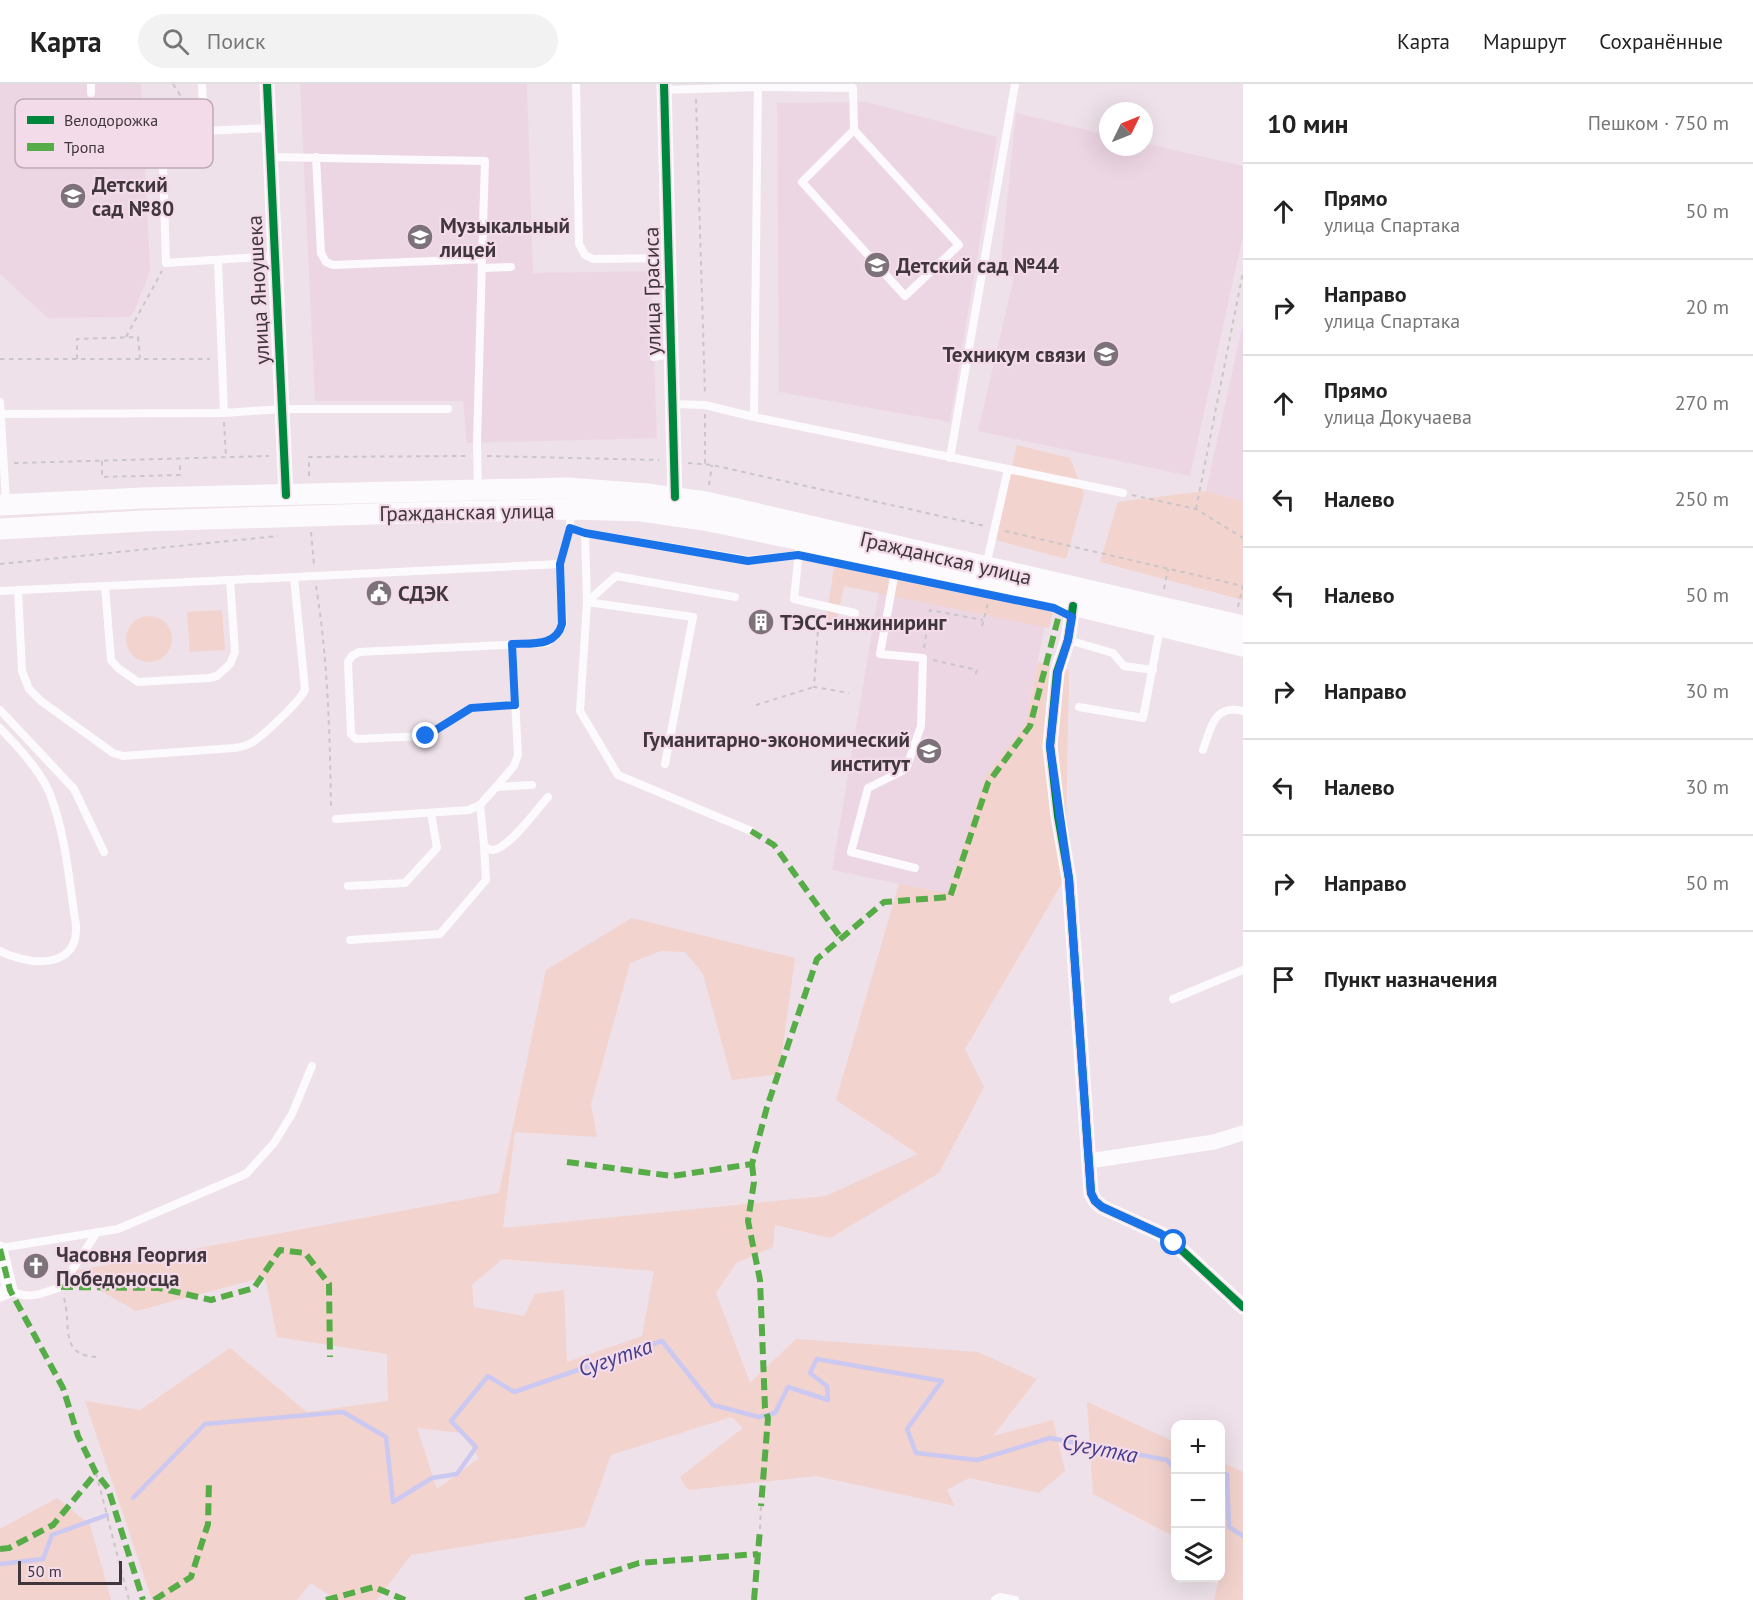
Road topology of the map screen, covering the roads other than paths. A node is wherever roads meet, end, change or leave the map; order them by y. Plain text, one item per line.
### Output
1 (91, 84) edge
2 (202, 84) edge
3 (267, 84) edge
4 (576, 84) edge
5 (1015, 84) edge
6 (758, 85) edge
7 (664, 87) edge
8 (92, 93) dead end
9 (203, 99) edge
10 (269, 128) junction
11 (854, 130) junction
12 (213, 131) edge
13 (270, 157) junction
14 (316, 157) junction
15 (163, 168) edge
16 (275, 256) junction
17 (669, 258) junction
18 (218, 261) junction
19 (482, 264) junction
20 (511, 267) dead end
21 (671, 354) junction
22 (654, 357) dead end
23 (0, 402) edge
24 (673, 404) junction
25 (281, 409) junction
26 (448, 409) dead end
27 (224, 413) junction
28 (0, 414) edge
29 (754, 417) junction
30 (950, 458) junction
31 (1008, 469) junction
32 (478, 489) junction
33 (1123, 493) road end
34 (286, 495) junction
35 (3, 505) edge
36 (675, 506) junction
37 (570, 519) junction
38 (285, 526) junction
39 (0, 529) edge
40 (585, 533) junction
41 (800, 548) junction
42 (560, 564) junction
43 (897, 564) junction
44 (986, 568) junction
45 (294, 577) junction
46 (230, 580) junction
47 (105, 586) junction
48 (18, 590) junction
49 (0, 591) edge
50 (735, 597) dead end
51 (587, 602) junction
52 (1073, 606) junction
53 (855, 613) dead end
54 (1241, 616) edge
55 (1160, 626) junction
56 (1068, 640) junction
57 (512, 644) junction
58 (1243, 646) edge
59 (1153, 670) junction
60 (515, 705) junction
61 (1079, 708) dead end
62 (0, 710) edge
63 (1243, 711) edge
64 (0, 728) edge
65 (1203, 750) dead end
66 (665, 764) dead end
67 (532, 785) dead end
68 (496, 787) junction
69 (548, 797) dead end
70 (480, 805) junction
71 (431, 813) junction
72 (336, 819) road end
73 (751, 831) dead end
74 (484, 846) junction
75 (104, 852) dead end
76 (915, 868) dead end
77 (348, 886) dead end
78 (350, 940) dead end
79 (0, 951) edge
80 (1243, 970) edge
81 (1173, 999) dead end
82 (312, 1066) dead end
83 (1243, 1133) edge
84 (1089, 1161) junction
85 (97, 1232) junction
86 (0, 1248) edge
87 (5, 1292) edge
88 (1243, 1307) edge
89 (995, 1600) edge
90 (1015, 1600) edge

1 - 8 lane
2 - 9 lane
3 - 10 street, улица Яноушека
4 - 17 lane
5 - 30 lane
6 - 7 lane
6 - 11 lane
6 - 29 lane
7 - 17 street, улица Грасиса
10 - 12 lane
10 - 13 street, улица Яноушека
11 - 11 lane
13 - 14 lane
13 - 16 street, улица Яноушека
14 - 19 lane
14 - 19 lane
15 - 18 lane
16 - 18 lane
16 - 25 street, улица Яноушека
17 - 21 street, улица Грасиса
18 - 27 lane
19 - 20 lane
19 - 32 lane
21 - 22 lane
21 - 24 street, улица Грасиса
23 - 28 lane
24 - 29 lane
24 - 36 street, улица Грасиса
25 - 26 lane
25 - 27 lane
25 - 34 street, улица Яноушека
27 - 28 lane
28 - 35 lane
29 - 30 lane
30 - 31 lane
31 - 33 lane
31 - 44 lane
32 - 34 main road, Гражданская улица
32 - 36 main road, Гражданская улица
34 - 35 main road, Гражданская улица
34 - 38 main road, улица Яноушека
36 - 37 main road, Гражданская улица
36 - 41 main road, Гражданская улица
36 - 44 main road, Гражданская улица
37 - 38 main road, Гражданская улица
37 - 40 lane
37 - 42 lane
38 - 39 main road, Гражданская улица
40 - 41 lane
40 - 51 lane
41 - 43 main road, Гражданская улица
41 - 53 lane
42 - 45 lane
42 - 57 lane
43 - 52 main road, Гражданская улица
43 - 76 lane
44 - 54 main road, Гражданская улица
45 - 46 lane
45 - 48 lane
46 - 47 lane
46 - 47 lane
47 - 48 lane
48 - 49 lane
50 - 51 lane
51 - 66 lane
51 - 73 lane
52 - 55 main road, Гражданская улица
52 - 56 street
55 - 58 main road, Гражданская улица
55 - 59 lane
56 - 59 lane
56 - 84 street
57 - 60 lane
57 - 60 lane
59 - 61 lane
60 - 68 lane
62 - 75 lane
63 - 65 lane
64 - 79 lane
67 - 68 lane
68 - 70 lane
69 - 74 lane
70 - 71 lane
70 - 74 lane
71 - 72 lane
71 - 77 lane
74 - 78 lane
80 - 81 lane
82 - 85 lane
83 - 84 street
84 - 88 street
85 - 86 lane
85 - 87 lane
86 - 87 street
89 - 90 lane

